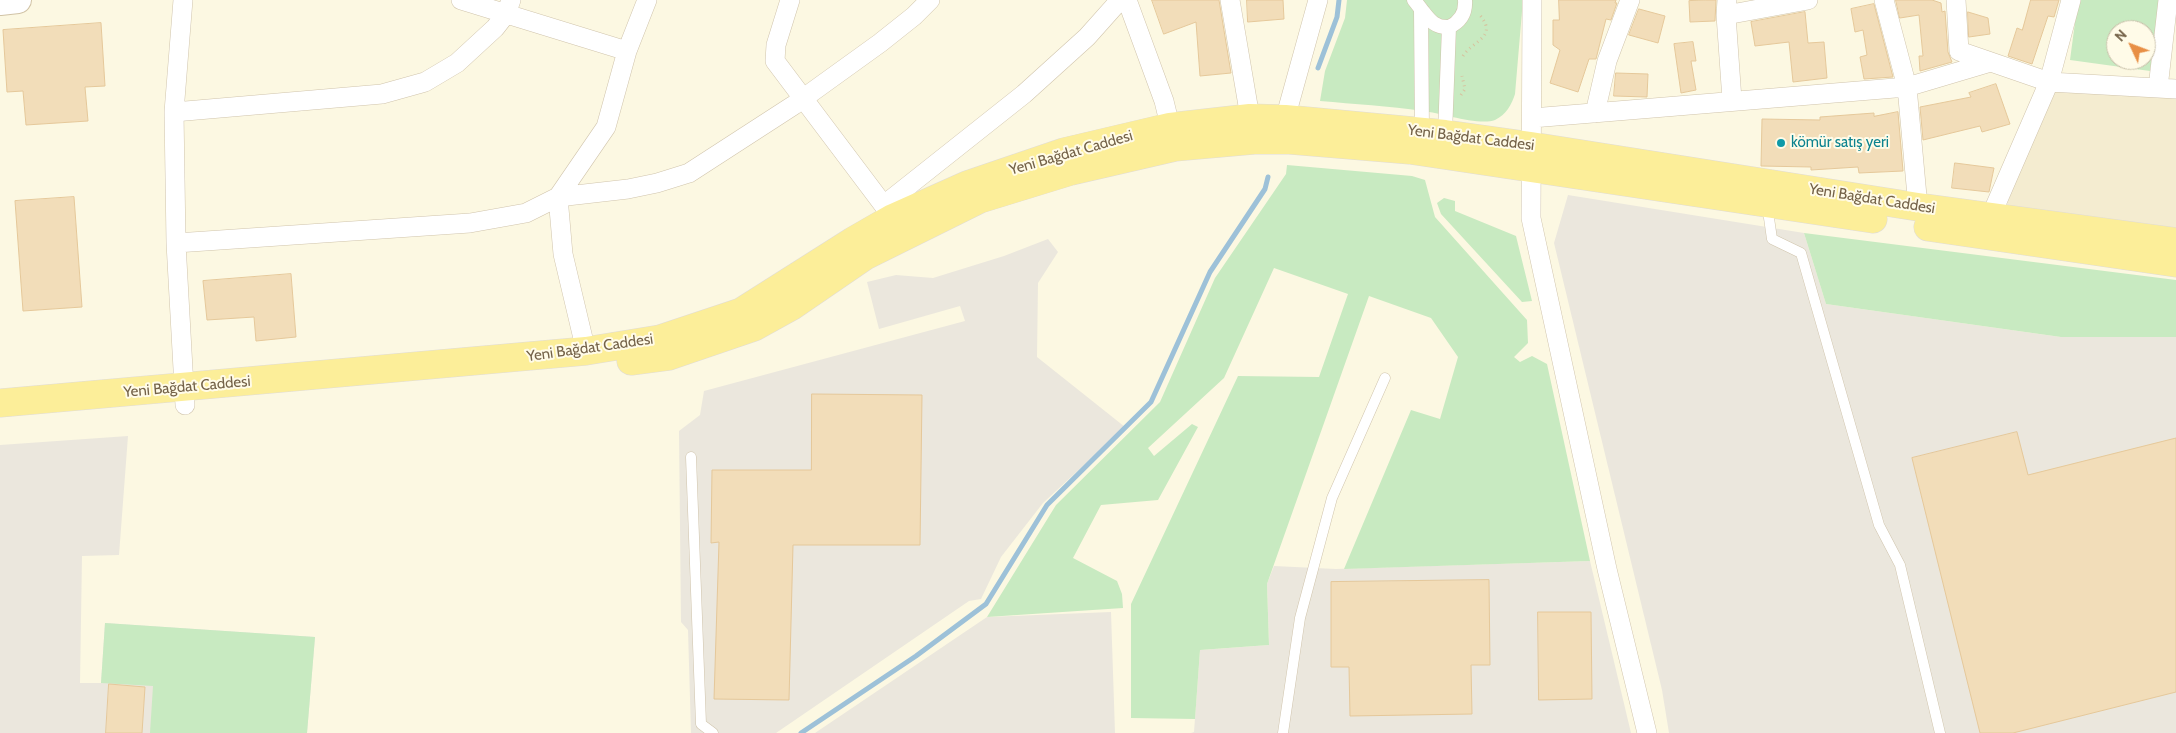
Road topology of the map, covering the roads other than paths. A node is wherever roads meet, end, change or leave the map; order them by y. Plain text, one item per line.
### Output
1 (18, 0) edge
2 (183, 0) edge
3 (461, 0) edge
4 (647, 0) edge
5 (790, 0) edge
6 (930, 0) edge
7 (1120, 0) edge
8 (1128, 0) edge
9 (1230, 0) edge
10 (1318, 0) edge
11 (1532, 0) edge
12 (1630, 0) edge
13 (1808, 0) edge
14 (1884, 0) edge
15 (1956, 0) edge
16 (2071, 0) edge
17 (2168, 0) edge
18 (0, 2) edge
19 (1417, 4) edge
20 (1470, 5) edge
21 (508, 7) edge
22 (1727, 8) edge
23 (1449, 27) junction
24 (627, 51) junction
25 (1991, 62) junction
26 (2049, 82) junction
27 (1907, 87) junction
28 (2167, 88) edge
29 (802, 99) junction
30 (1732, 100) junction
31 (174, 112) junction
32 (1595, 113) junction
33 (1532, 118) junction
34 (1285, 119) junction
35 (1252, 129) junction
36 (1434, 133) junction
37 (1173, 137) junction
38 (1532, 158) junction
39 (558, 197) junction
40 (1767, 203) junction
41 (1918, 207) junction
42 (889, 211) junction
43 (1990, 218) junction
44 (2176, 242) edge
45 (176, 243) junction
46 (2176, 263) edge
47 (586, 351) junction
48 (1385, 378) dead end
49 (184, 396) junction
50 (0, 403) edge
51 (0, 422) edge
52 (691, 457) dead end
53 (713, 733) edge
54 (1283, 733) edge
55 (1648, 733) edge
56 (1940, 733) edge

1 - 18 main road
2 - 31 street
3 - 21 street
4 - 24 street
5 - 29 street
6 - 29 street
7 - 42 street
8 - 37 street
9 - 35 street
10 - 34 street
11 - 33 street
12 - 32 street
13 - 22 street
14 - 27 street
15 - 25 street
16 - 26 street
17 - 28 street
19 - 23 street
19 - 36 street
20 - 23 street
21 - 24 street
21 - 31 street
22 - 30 street
23 - 36 street
24 - 39 street
25 - 26 street
25 - 27 street
26 - 28 street
26 - 43 street
27 - 30 street
27 - 41 street
29 - 39 street
29 - 42 street
30 - 32 street
31 - 45 street
32 - 33 street
33 - 38 street
34 - 35 main road, Yeni Bağdat Caddesi
34 - 36 main road, Yeni Bağdat Caddesi
35 - 37 main road, Yeni Bağdat Caddesi
35 - 38 main road, Yeni Bağdat Caddesi
36 - 38 main road, Yeni Bağdat Caddesi
37 - 42 main road, Yeni Bağdat Caddesi
37 - 49 main road, Yeni Bağdat Caddesi
38 - 40 main road, Yeni Bağdat Caddesi
38 - 41 main road, Yeni Bağdat Caddesi
38 - 55 street
39 - 45 street
39 - 47 street
40 - 46 main road, Yeni Bağdat Caddesi
40 - 56 lane
41 - 43 main road, Yeni Bağdat Caddesi
42 - 47 main road, Yeni Bağdat Caddesi
43 - 44 main road, Yeni Bağdat Caddesi
45 - 49 street
47 - 49 main road, Yeni Bağdat Caddesi
48 - 54 lane
49 - 50 main road, Yeni Bağdat Caddesi
49 - 51 main road, Yeni Bağdat Caddesi
52 - 53 lane

